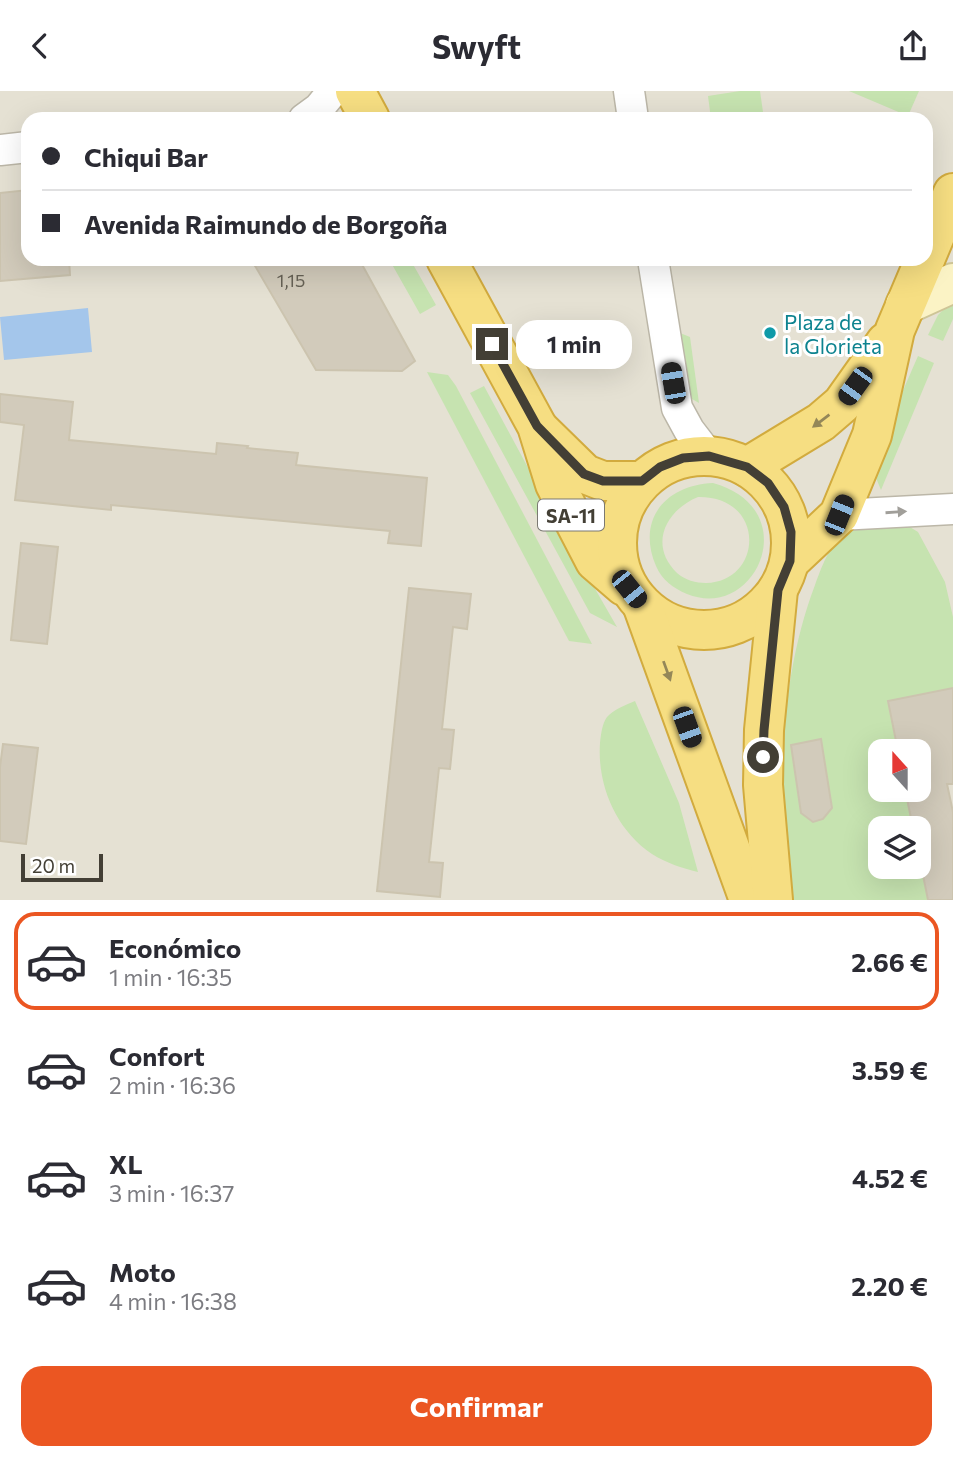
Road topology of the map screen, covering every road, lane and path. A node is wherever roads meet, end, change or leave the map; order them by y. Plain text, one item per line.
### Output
1 (333, 91) edge
2 (355, 91) edge
3 (629, 91) edge
4 (314, 112) edge
5 (366, 112) edge
6 (633, 112) edge
7 (21, 148) edge
8 (0, 150) edge
9 (953, 193) edge
10 (933, 239) edge
11 (450, 266) edge
12 (654, 266) edge
13 (922, 266) edge
14 (953, 283) edge
15 (900, 318) junction
16 (537, 426) junction
17 (709, 456) junction
18 (747, 467) junction
19 (642, 481) junction
20 (953, 509) edge
21 (839, 515) junction
22 (784, 576) junction
23 (636, 598) junction
24 (749, 900) edge
25 (773, 900) edge

1 - 4 street
2 - 5 highway
3 - 6 street
7 - 8 street
9 - 10 highway
11 - 16 highway, SA-11
12 - 17 street
13 - 15 highway
14 - 15 main road
15 -> 18 highway
15 - 21 highway
16 - 19 highway, SA-11
16 - 23 highway, SA-11
17 - 18 highway
17 - 19 highway
18 - 22 highway
19 - 23 highway
21 -> 20 street
21 - 22 highway
22 - 23 highway
22 - 25 highway
23 -> 24 highway

